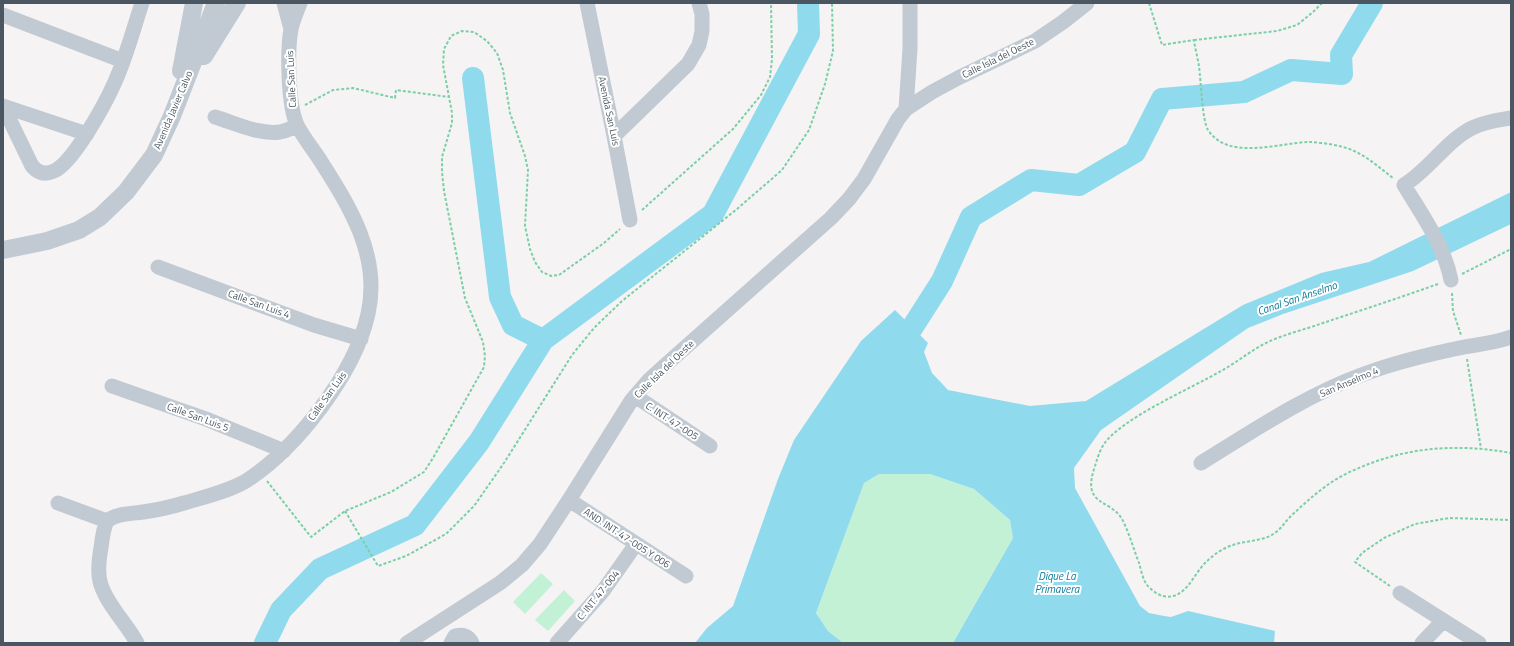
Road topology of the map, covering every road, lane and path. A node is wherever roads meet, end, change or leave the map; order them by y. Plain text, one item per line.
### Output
1 (7, 3) edge
2 (142, 3) edge
3 (194, 3) edge
4 (216, 3) edge
5 (237, 3) edge
6 (284, 3) edge
7 (300, 3) edge
8 (586, 3) edge
9 (699, 3) edge
10 (771, 3) edge
11 (832, 3) edge
12 (910, 3) edge
13 (1087, 3) edge
14 (1149, 3) edge
15 (1322, 3) edge
16 (3, 15) edge
17 (291, 29) junction
18 (1194, 40) junction
19 (123, 61) junction
20 (181, 92) junction
21 (449, 97) junction
22 (3, 106) edge
23 (906, 109) junction
24 (215, 117) dead end
25 (1511, 118) edge
26 (295, 119) junction
27 (87, 134) junction
28 (614, 136) junction
29 (1404, 185) junction
30 (630, 220) junction
31 (1511, 249) edge
32 (3, 250) edge
33 (158, 267) dead end
34 (1451, 280) junction
35 (361, 339) junction
36 (1507, 341) edge
37 (1465, 347) junction
38 (112, 386) dead end
39 (635, 396) junction
40 (710, 446) dead end
41 (1481, 449) junction
42 (284, 451) junction
43 (1511, 453) edge
44 (1201, 463) dead end
45 (259, 471) junction
46 (569, 500) junction
47 (58, 503) dead end
48 (345, 511) junction
49 (1511, 520) edge
50 (107, 521) junction
51 (636, 544) junction
52 (686, 576) dead end
53 (1400, 593) joint
54 (444, 619) junction
55 (1443, 621) junction
56 (453, 640) edge
57 (137, 643) edge
58 (407, 643) edge
59 (472, 643) edge
60 (557, 643) edge
61 (1422, 643) edge
62 (1479, 643) edge

1 - 16 street
2 - 19 street
3 - 20 street
4 - 20 street, Avenida Javier Calvo
5 - 20 street
6 - 17 street, Calle San Luis
7 - 17 street, Calle San Luis
8 - 28 street, Avenida San Luis
9 - 28 street
10 - 30 path
11 - 48 path
12 - 23 street
13 - 23 street, Calle Isla del Oeste
14 - 18 path
15 - 18 path
16 - 19 street
17 - 26 street, Calle San Luis
18 - 29 path
19 - 27 street
20 - 32 street, Avenida Javier Calvo
21 - 26 path
21 - 30 path
21 - 48 path
22 - 27 street
22 - 27 street
23 - 39 street, Calle Isla del Oeste
24 - 26 street
25 - 29 street
26 - 35 street, Calle San Luis
28 - 30 street, Avenida San Luis
29 - 34 street
31 - 34 path
33 - 35 street, Calle San Luis 4
34 - 37 path
34 - 41 path
35 - 42 street, Calle San Luis
36 - 37 street, San Anselmo 4
37 - 41 path
37 - 44 street, San Anselmo 4
38 - 42 street, Calle San Luis 5
39 - 40 street, C. INT. 47-005
39 - 46 street, Calle Isla del Oeste
41 - 43 path
42 - 45 street, Calle San Luis
45 - 48 path
45 - 50 street, Calle San Luis
46 - 51 street, AND. INT. 47-005 Y 006
46 - 54 street, Calle Isla del Oeste
47 - 50 street
49 - 53 path
50 - 57 street
51 - 52 street, AND. INT. 47-005 Y 006
51 - 60 street, C. INT. 47-004
53 - 55 street
54 - 56 street
54 - 58 street, Calle Isla del Oeste
55 - 61 street
55 - 62 street
56 - 59 street

